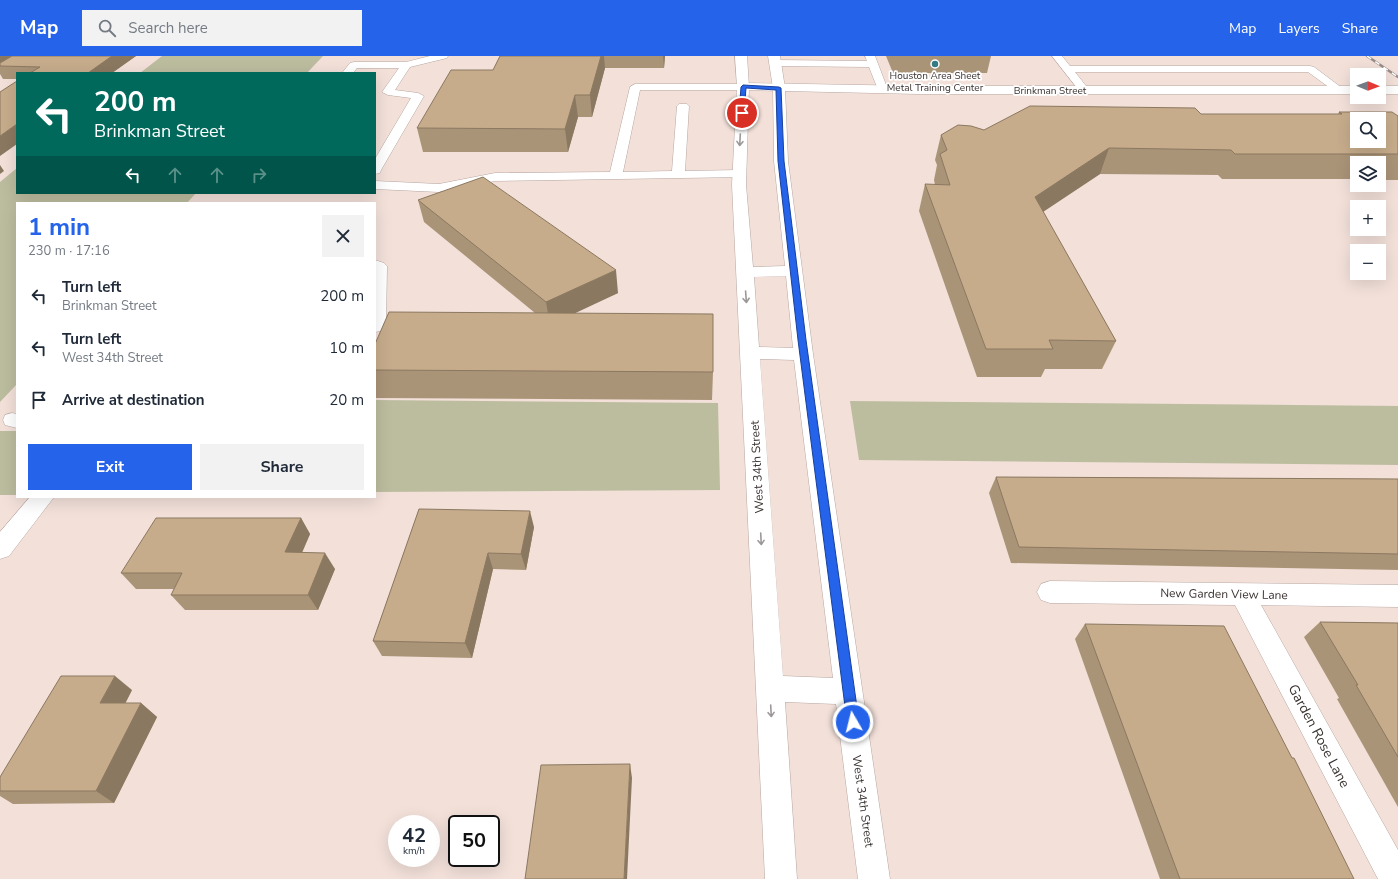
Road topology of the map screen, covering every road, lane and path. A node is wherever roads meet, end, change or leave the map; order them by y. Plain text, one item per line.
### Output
1 (443, 56) edge
2 (741, 56) edge
3 (1058, 56) edge
4 (774, 59) edge
5 (872, 60) edge
6 (406, 66) junction
7 (1068, 69) junction
8 (348, 72) edge
9 (743, 87) junction
10 (779, 88) junction
11 (883, 90) junction
12 (1341, 90) junction
13 (1350, 90) edge
14 (1386, 90) edge
15 (1398, 90) edge
16 (1085, 91) junction
17 (683, 106) dead end
18 (376, 168) edge
19 (739, 174) junction
20 (616, 175) junction
21 (678, 175) junction
22 (376, 185) edge
23 (376, 264) edge
24 (794, 271) junction
25 (745, 272) junction
26 (376, 326) edge
27 (750, 353) junction
28 (803, 354) junction
29 (42, 498) edge
30 (0, 549) edge
31 (1050, 592) dead end
32 (1242, 594) junction
33 (1398, 596) edge
34 (770, 689) junction
35 (849, 691) junction
36 (781, 879) edge
37 (874, 879) edge
38 (1396, 879) edge

1 - 6 lane
2 - 9 main road, West 34th Street
3 - 7 lane
4 - 5 lane
4 - 10 main road, West 34th Street
5 - 11 lane
6 - 8 lane
6 - 18 lane
7 - 12 lane
7 - 16 lane
9 - 10 main road, Brinkman Street
9 -> 19 main road, West 34th Street
9 - 20 lane
10 - 11 main road, Brinkman Street
10 - 24 main road, West 34th Street
11 - 16 main road, Brinkman Street
12 - 13 main road, Brinkman Street
12 - 16 main road, Brinkman Street
14 - 15 main road
17 - 21 lane
19 - 21 lane
19 - 25 main road, West 34th Street
20 - 21 lane
20 - 22 lane
23 - 26 lane
24 - 25 main road
24 - 28 main road, West 34th Street
25 -> 27 main road, West 34th Street
27 - 28 main road
27 -> 34 main road, West 34th Street
28 - 35 main road, West 34th Street
29 - 30 main road
31 - 32 main road, New Garden View Lane
32 - 33 main road, New Garden View Lane
32 - 38 main road, Garden Rose Lane
34 - 35 main road
34 -> 36 main road, West 34th Street
35 - 37 main road, West 34th Street

